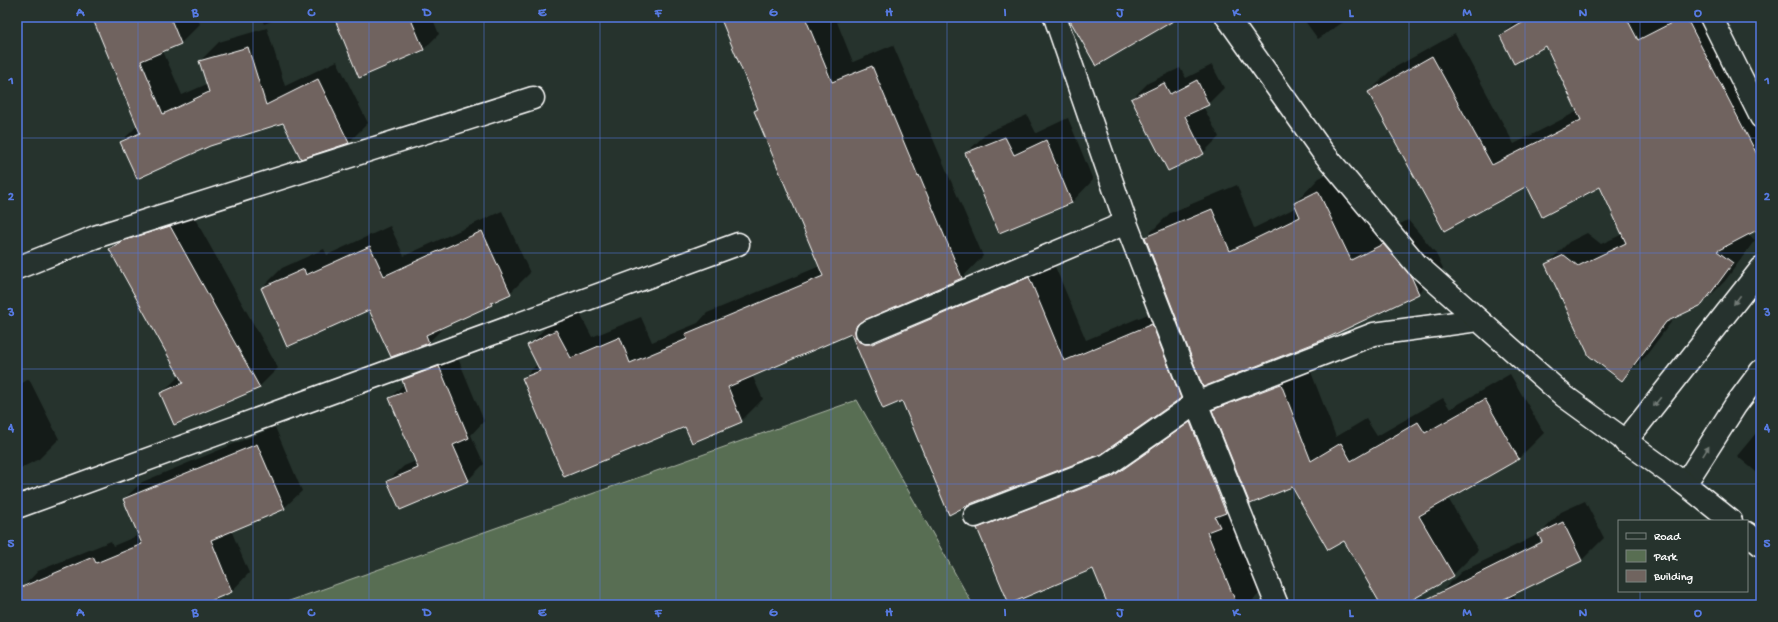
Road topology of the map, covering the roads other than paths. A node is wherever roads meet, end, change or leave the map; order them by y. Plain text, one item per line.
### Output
1 (1055, 17) edge
2 (1227, 17) edge
3 (1711, 17) edge
4 (533, 98) dead end
5 (1761, 117) edge
6 (1126, 223) junction
7 (738, 244) dead end
8 (17, 268) edge
9 (1761, 269) edge
10 (1478, 320) junction
11 (867, 332) dead end
12 (1761, 371) edge
13 (1196, 403) junction
14 (1625, 442) junction
15 (1686, 484) junction
16 (17, 507) edge
17 (975, 516) dead end
18 (1731, 520) edge
19 (1748, 535) edge
20 (1761, 545) edge
21 (1277, 605) edge

1 - 6 street
2 - 10 street
3 - 5 street
4 - 8 street
6 - 11 street
6 - 13 street
7 - 16 street
9 -> 14 street
10 - 13 street
10 - 14 street
15 -> 12 street
13 - 17 street
13 - 21 street
14 - 15 street
15 - 18 street
19 - 20 street

